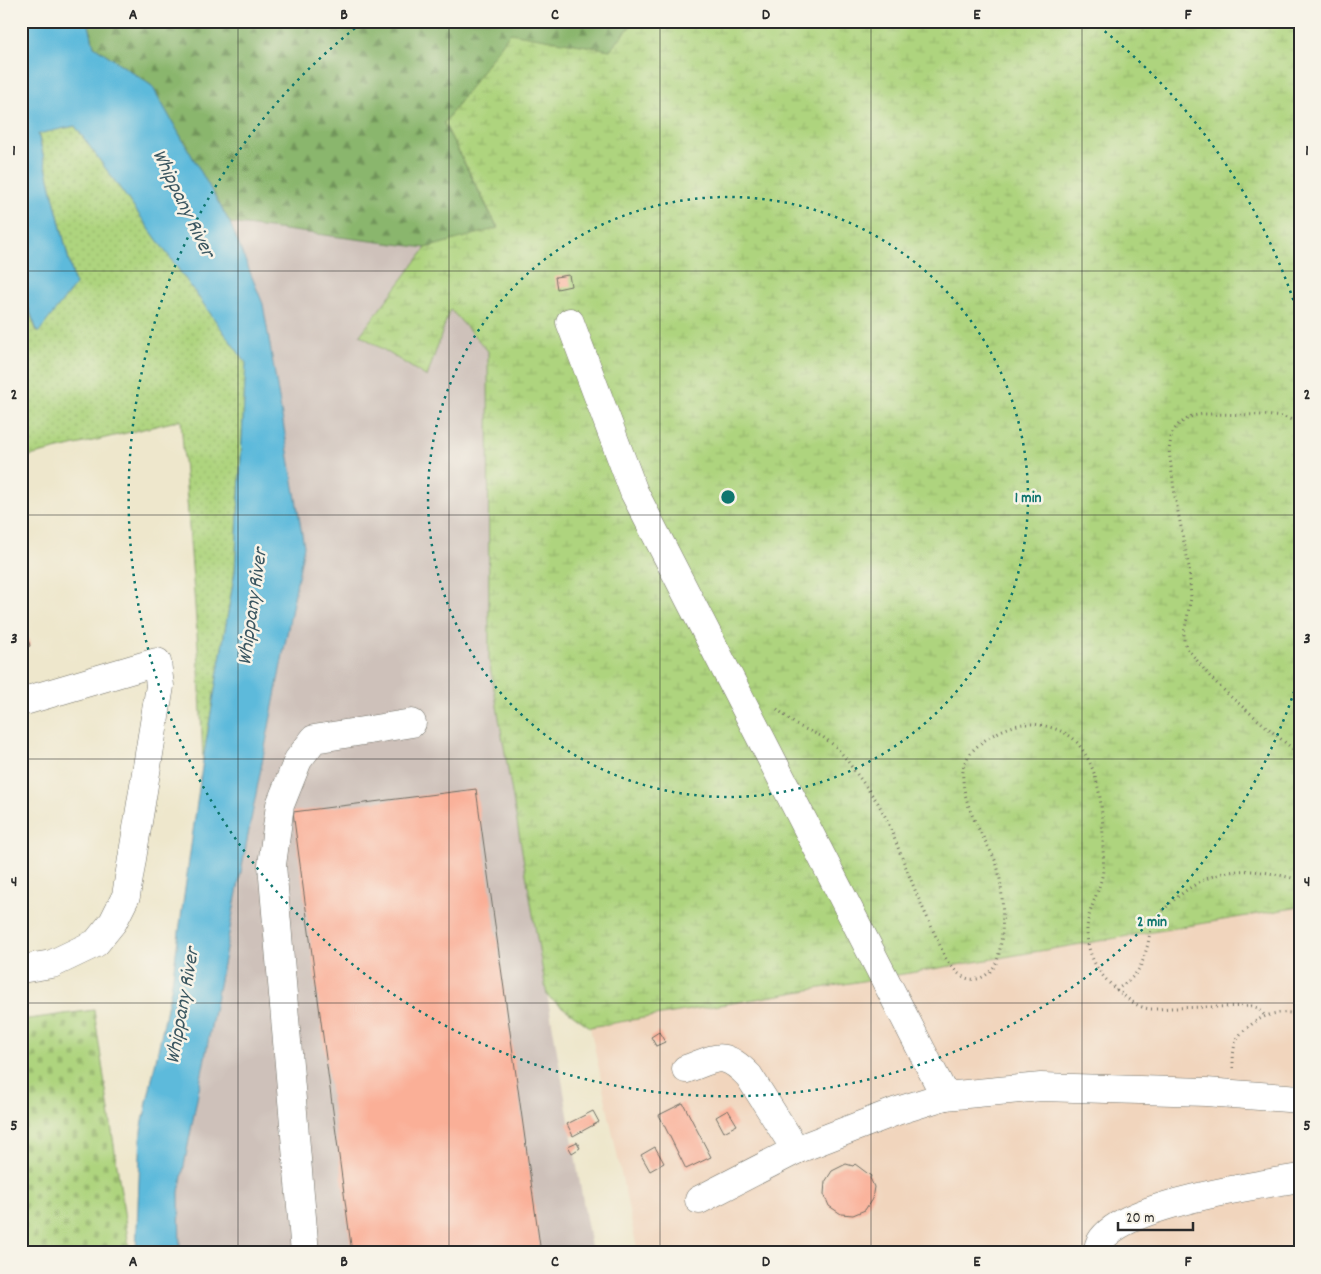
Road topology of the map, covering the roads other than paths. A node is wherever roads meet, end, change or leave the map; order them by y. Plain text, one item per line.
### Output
1 (570, 322) dead end
2 (21, 702) edge
3 (412, 723) dead end
4 (21, 969) edge
5 (686, 1069) dead end
6 (945, 1096) junction
7 (1300, 1099) edge
8 (796, 1150) junction
9 (1300, 1178) edge
10 (699, 1200) dead end
11 (306, 1253) edge
12 (1098, 1253) edge

1 - 6 lane
2 - 4 lane
3 - 11 lane
5 - 8 lane
6 - 7 lane
6 - 8 lane
8 - 10 lane
9 - 12 lane

